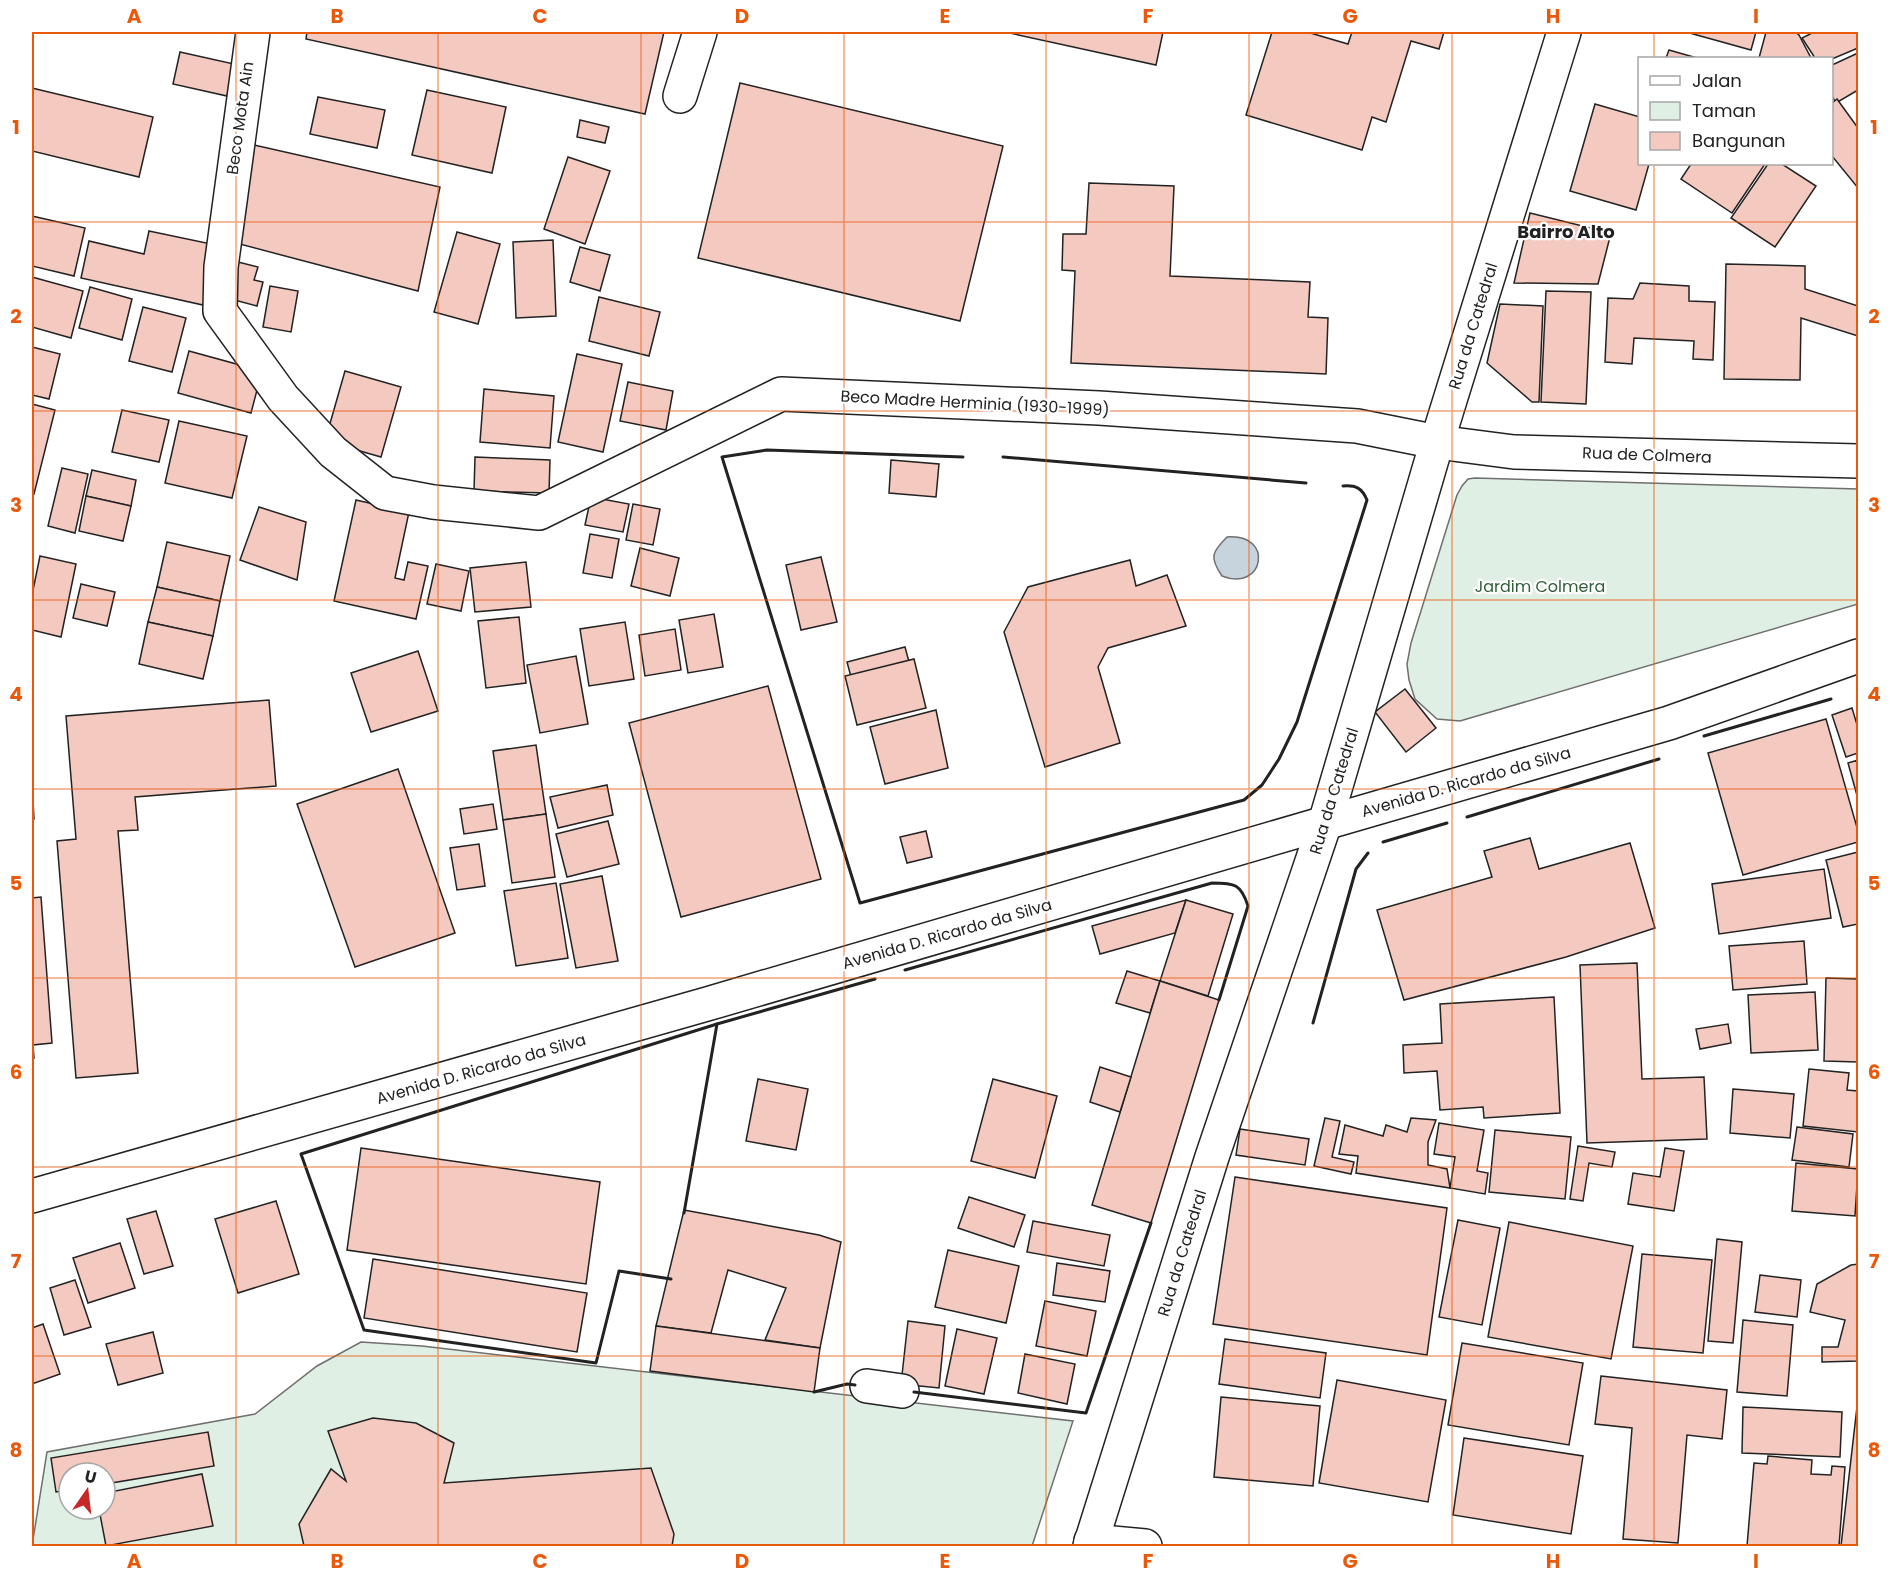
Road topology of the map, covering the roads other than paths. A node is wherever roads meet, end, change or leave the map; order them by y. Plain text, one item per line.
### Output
1 (253, 32) edge
2 (700, 32) edge
3 (1564, 32) edge
4 (680, 96) dead end
5 (1437, 442) junction
6 (1858, 461) edge
7 (539, 513) joint
8 (1858, 656) edge
9 (1325, 824) junction
10 (32, 1196) edge
11 (867, 1386) dead end
12 (902, 1390) dead end
13 (1090, 1544) edge
14 (1145, 1546) edge

1 - 7 main road, Beco Mota Ain
2 - 4 main road
3 - 5 main road, Rua da Catedral
5 - 6 main road, Rua de Colmera
5 - 7 main road, Beco Madre Herminia (1930-1999)
5 - 9 main road, Rua da Catedral
8 - 9 main road, Avenida D. Ricardo da Silva
9 - 10 main road, Avenida D. Ricardo da Silva
9 - 13 main road, Rua da Catedral
11 - 12 main road
13 - 14 main road

